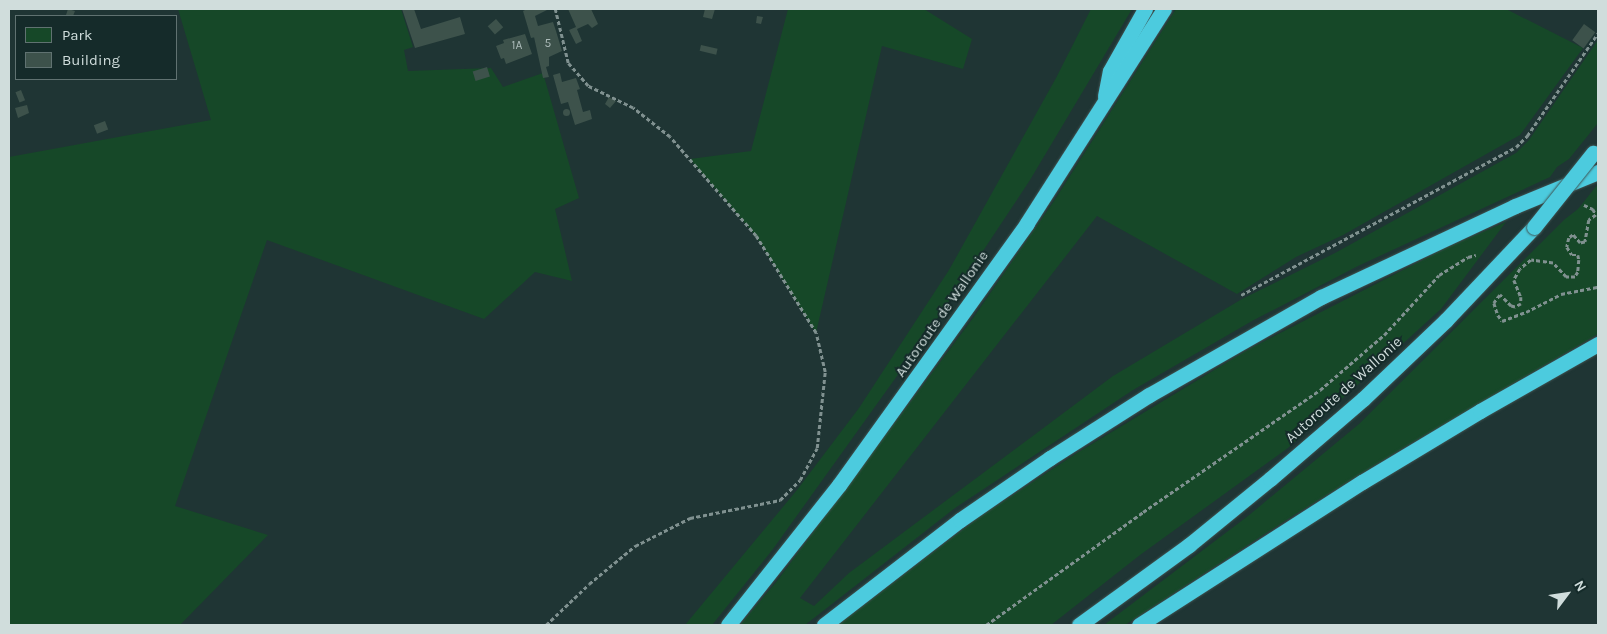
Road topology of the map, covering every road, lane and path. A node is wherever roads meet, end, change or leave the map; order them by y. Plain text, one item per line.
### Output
1 (555, 9) edge
2 (1144, 9) edge
3 (1164, 9) edge
4 (1598, 33) edge
5 (1104, 104) junction
6 (1596, 149) edge
7 (1598, 172) edge
8 (1584, 205) dead end
9 (1476, 255) dead end
10 (1598, 287) edge
11 (1241, 295) dead end
12 (1598, 344) edge
13 (546, 625) edge
14 (728, 625) edge
15 (824, 625) edge
16 (986, 625) edge
17 (1080, 625) edge
18 (1139, 625) edge

1 - 13 path
2 - 5 highway
3 - 5 highway, Autoroute de Wallonie
4 - 11 path
5 - 14 highway, Autoroute de Wallonie
6 - 17 highway, Autoroute de Wallonie, bridge
7 - 15 highway
8 - 10 path
9 - 16 path
12 - 18 highway

